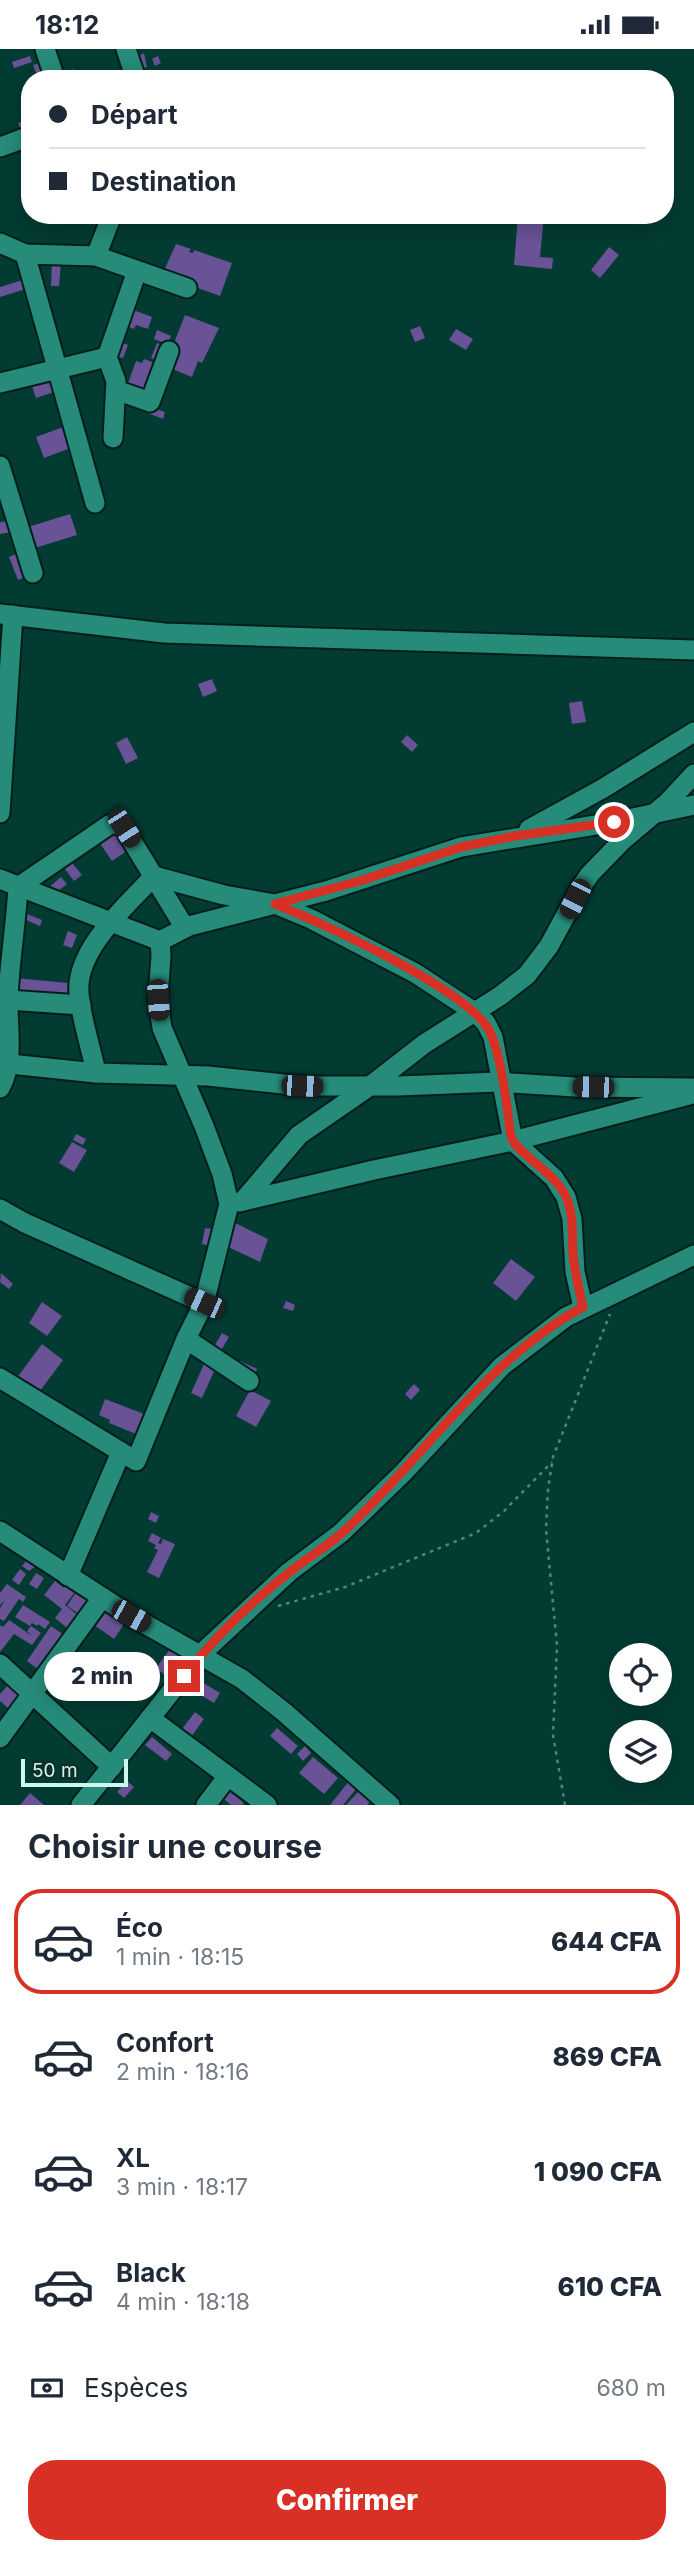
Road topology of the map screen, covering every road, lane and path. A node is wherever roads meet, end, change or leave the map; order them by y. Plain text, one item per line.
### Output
1 (45, 49) edge
2 (126, 49) edge
3 (52, 70) edge
4 (133, 70) edge
5 (21, 139) edge
6 (0, 147) edge
7 (108, 224) edge
8 (0, 243) edge
9 (25, 254) junction
10 (96, 256) junction
11 (137, 271) junction
12 (187, 288) dead end
13 (169, 351) dead end
14 (107, 357) junction
15 (57, 369) junction
16 (0, 383) edge
17 (116, 390) junction
18 (113, 438) dead end
19 (0, 465) edge
20 (95, 503) dead end
21 (33, 573) dead end
22 (7, 615) edge
23 (694, 650) edge
24 (3, 727) edge
25 (694, 732) edge
26 (694, 774) edge
27 (694, 806) edge
28 (0, 813) edge
29 (655, 814) junction
30 (515, 836) junction
31 (154, 876) junction
32 (0, 879) edge
33 (18, 887) junction
34 (275, 904) junction
35 (111, 923) junction
36 (185, 928) junction
37 (160, 941) junction
38 (7, 945) edge
39 (6, 992) edge
40 (81, 1005) junction
41 (475, 1012) junction
42 (4, 1063) edge
43 (96, 1073) junction
44 (184, 1076) junction
45 (503, 1082) junction
46 (370, 1086) junction
47 (0, 1088) edge
48 (694, 1088) edge
49 (694, 1094) edge
50 (513, 1141) junction
51 (236, 1203) junction
52 (0, 1209) edge
53 (694, 1255) edge
54 (204, 1303) junction
55 (614, 1305) dead end
56 (583, 1307) junction
57 (186, 1339) junction
58 (0, 1377) edge
59 (249, 1381) dead end
60 (121, 1452) junction
61 (552, 1462) junction
62 (0, 1531) edge
63 (68, 1576) junction
64 (102, 1598) junction
65 (278, 1606) dead end
66 (201, 1654) junction
67 (0, 1664) edge
68 (34, 1694) junction
69 (150, 1718) junction
70 (0, 1738) edge
71 (111, 1767) junction
72 (228, 1776) junction
73 (81, 1805) edge
74 (206, 1805) edge
75 (267, 1805) edge
76 (390, 1805) edge
77 (565, 1805) edge

1 - 3 street
2 - 4 street
5 - 6 street
7 - 10 street
8 - 9 street
9 - 10 street
9 - 15 street
10 - 11 street
11 - 12 street
11 - 14 street
13 - 17 street
14 - 15 street
14 - 17 street
15 - 16 street
15 - 20 street
17 - 18 street
19 - 21 street
22 - 23 street
22 - 24 street
24 - 28 street
25 - 30 street
26 - 29 street
27 - 29 street
29 - 30 street
29 - 41 street
30 - 34 street
31 - 33 street
31 - 34 street
31 - 35 street
31 - 36 street
32 - 33 street
33 - 35 street
33 - 38 street
34 - 36 street
34 - 41 street
35 - 37 street
35 - 40 street
36 - 37 street
37 - 44 street
38 - 39 street
39 - 40 street
39 - 42 street
40 - 43 street
41 - 45 street
41 - 46 street
42 - 43 street
42 - 47 street
43 - 44 street
44 - 46 street
44 - 51 street
45 - 46 street
45 - 48 street
45 - 50 street
46 - 51 street
49 - 50 street
50 - 51 street
50 - 56 street
51 - 54 street
52 - 54 street
53 - 56 street
54 - 57 street
55 - 61 path
56 - 66 street
57 - 59 street
57 - 60 street
58 - 60 street
60 - 63 street
61 - 65 path
61 - 77 path
62 - 63 street
63 - 64 street
64 - 66 street
64 - 68 street
66 - 69 street
66 - 76 street
67 - 68 street
68 - 70 street
68 - 71 street
69 - 71 street
69 - 72 street
71 - 73 street
72 - 74 street
72 - 75 street

